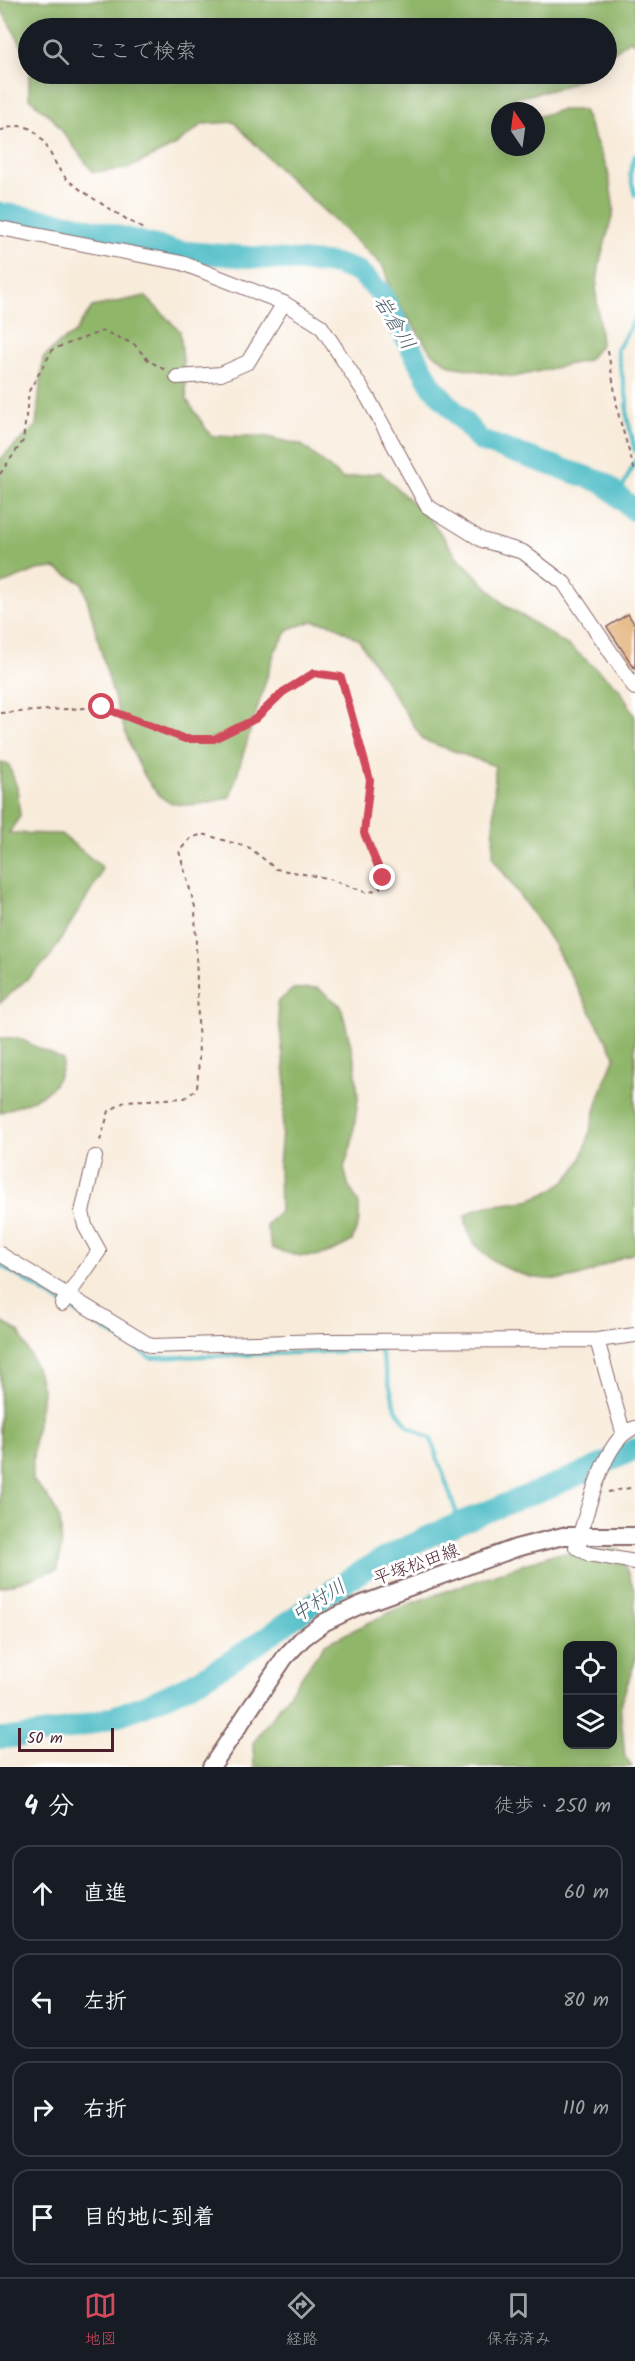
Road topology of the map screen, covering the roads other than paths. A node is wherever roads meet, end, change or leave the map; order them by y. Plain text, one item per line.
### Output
1 (0, 228) edge
2 (284, 303) junction
3 (177, 377) road end
4 (635, 688) edge
5 (95, 1157) road end
6 (0, 1254) edge
7 (65, 1300) junction
8 (635, 1335) edge
9 (597, 1340) junction
10 (629, 1430) edge
11 (580, 1536) junction
12 (635, 1536) edge
13 (635, 1562) edge
14 (212, 1766) edge

1 - 2 street
2 - 3 street
2 - 4 street
5 - 7 street
6 - 7 street
7 - 9 street
8 - 9 street
9 - 10 street
10 - 11 street
11 - 12 main road, 平塚松田線
11 - 13 street
11 - 14 main road, 平塚松田線

